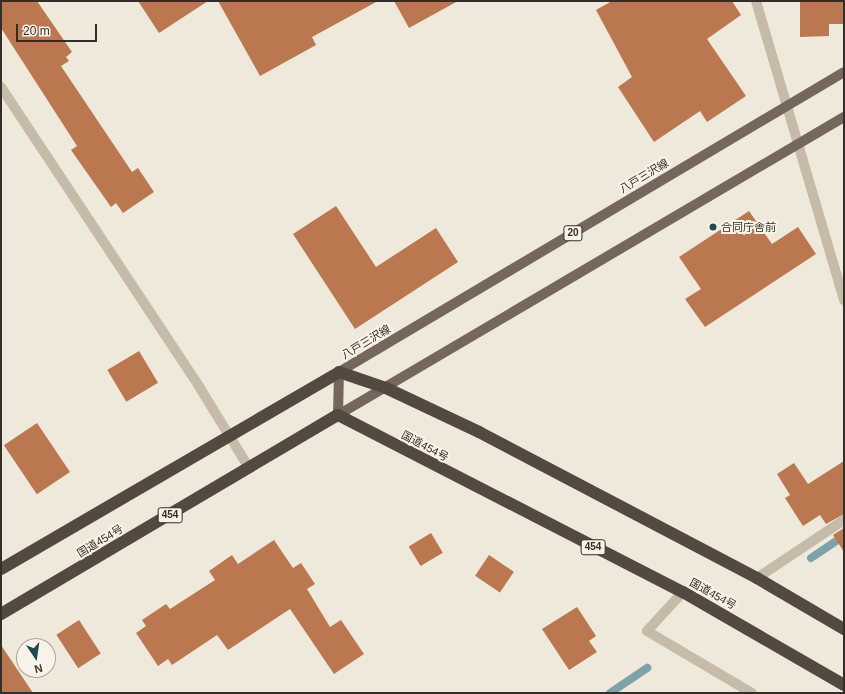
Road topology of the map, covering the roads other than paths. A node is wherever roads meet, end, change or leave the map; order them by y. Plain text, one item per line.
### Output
1 (756, 1) edge
2 (844, 72) edge
3 (1, 87) edge
4 (787, 105) junction
5 (844, 116) edge
6 (798, 144) junction
7 (844, 300) edge
8 (338, 372) junction
9 (386, 388) junction
10 (338, 415) junction
11 (228, 435) junction
12 (249, 468) junction
13 (844, 520) edge
14 (1, 568) edge
15 (757, 578) junction
16 (683, 592) junction
17 (1, 614) edge
18 (844, 629) edge
19 (844, 685) edge
20 (752, 693) edge

1 - 4 street
2 - 4 main road, 八戸三沢線 / 20
3 - 11 street
4 - 6 street
4 - 8 main road, 八戸三沢線 / 20
5 - 6 main road
6 - 7 street
6 - 9 main road
8 - 9 highway
8 - 10 main road, 八戸三沢線
8 - 11 highway
9 - 10 main road
9 - 15 highway
10 - 12 highway, 国道454号 / 454
10 - 16 highway, 国道454号 / 454
11 - 12 street
11 - 14 highway
12 - 17 highway, 国道454号 / 454
13 - 15 street
15 - 18 highway
16 - 19 highway, 国道454号 / 454
16 - 20 street

